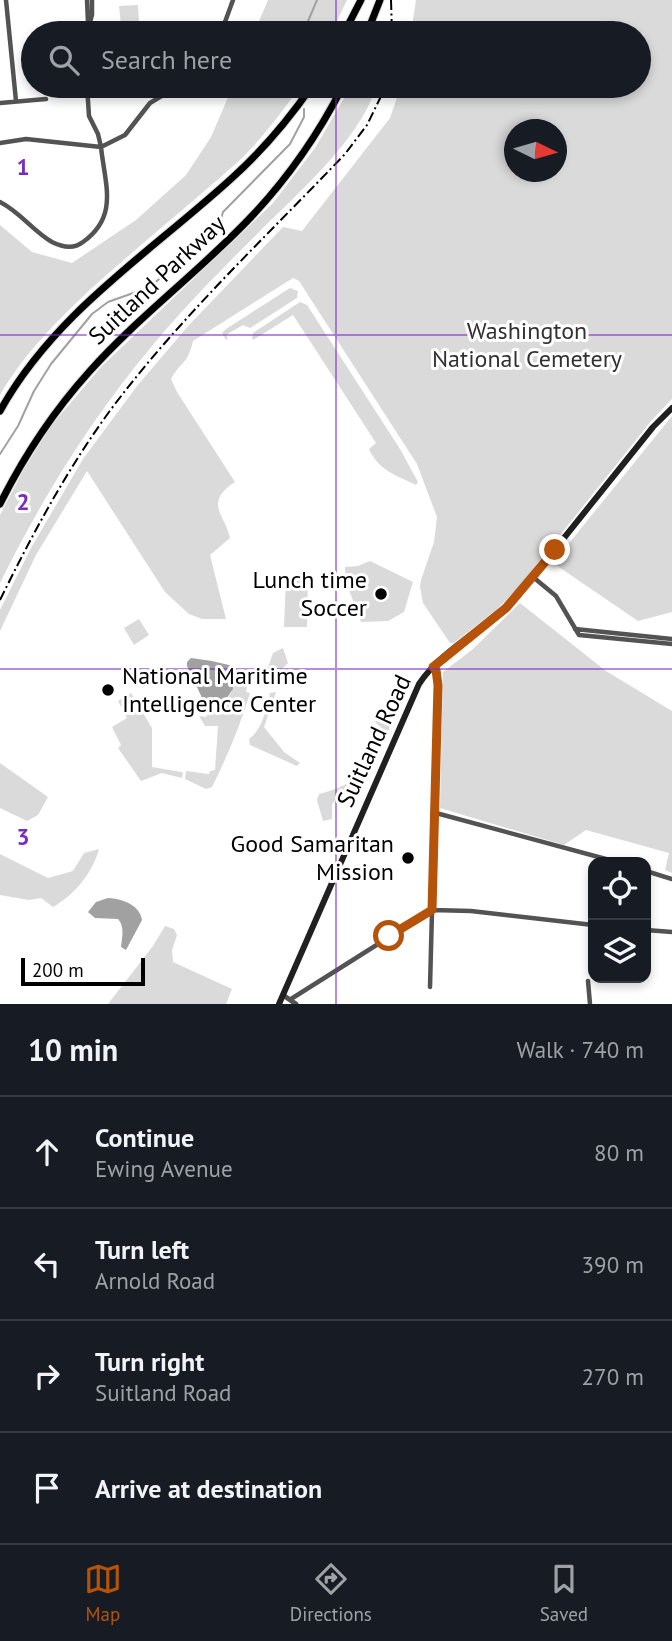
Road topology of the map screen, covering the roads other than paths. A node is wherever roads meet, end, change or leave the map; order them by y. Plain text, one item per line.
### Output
1 (6, 0) edge
2 (90, 0) edge
3 (233, 0) edge
4 (360, 0) edge
5 (380, 0) edge
6 (89, 21) edge
7 (225, 21) edge
8 (350, 21) edge
9 (372, 21) edge
10 (88, 98) edge
11 (158, 98) edge
12 (303, 98) edge
13 (336, 98) edge
14 (46, 99) dead end
15 (16, 101) junction
16 (0, 103) edge
17 (0, 143) edge
18 (101, 147) junction
19 (0, 202) edge
20 (672, 408) edge
21 (0, 411) edge
22 (0, 504) edge
23 (533, 577) junction
24 (672, 641) edge
25 (433, 667) junction
26 (436, 813) junction
27 (599, 857) edge
28 (651, 873) edge
29 (672, 879) edge
30 (432, 910) junction
31 (588, 924) edge
32 (651, 931) edge
33 (672, 933) edge
34 (588, 983) edge
35 (430, 987) dead end
36 (283, 995) junction
37 (293, 1001) edge
38 (279, 1004) edge
39 (590, 1004) edge

1 - 15 street
2 - 6 street
3 - 7 street
4 - 8 highway
5 - 9 highway
10 - 18 street
11 - 18 street
12 - 21 highway, Suitland Parkway
13 - 22 highway, Suitland Parkway
14 - 15 street
15 - 16 street
17 - 18 street
18 - 19 street
20 - 23 main road, Suitland Road
23 - 24 street
23 - 25 main road, Suitland Road
25 - 26 street
25 - 36 main road, Suitland Road
26 - 27 street
26 - 30 street
28 - 29 street
30 - 31 street
30 - 35 street
30 - 37 street
32 - 33 street
34 - 39 street
36 - 37 street
36 - 38 main road, Suitland Road

